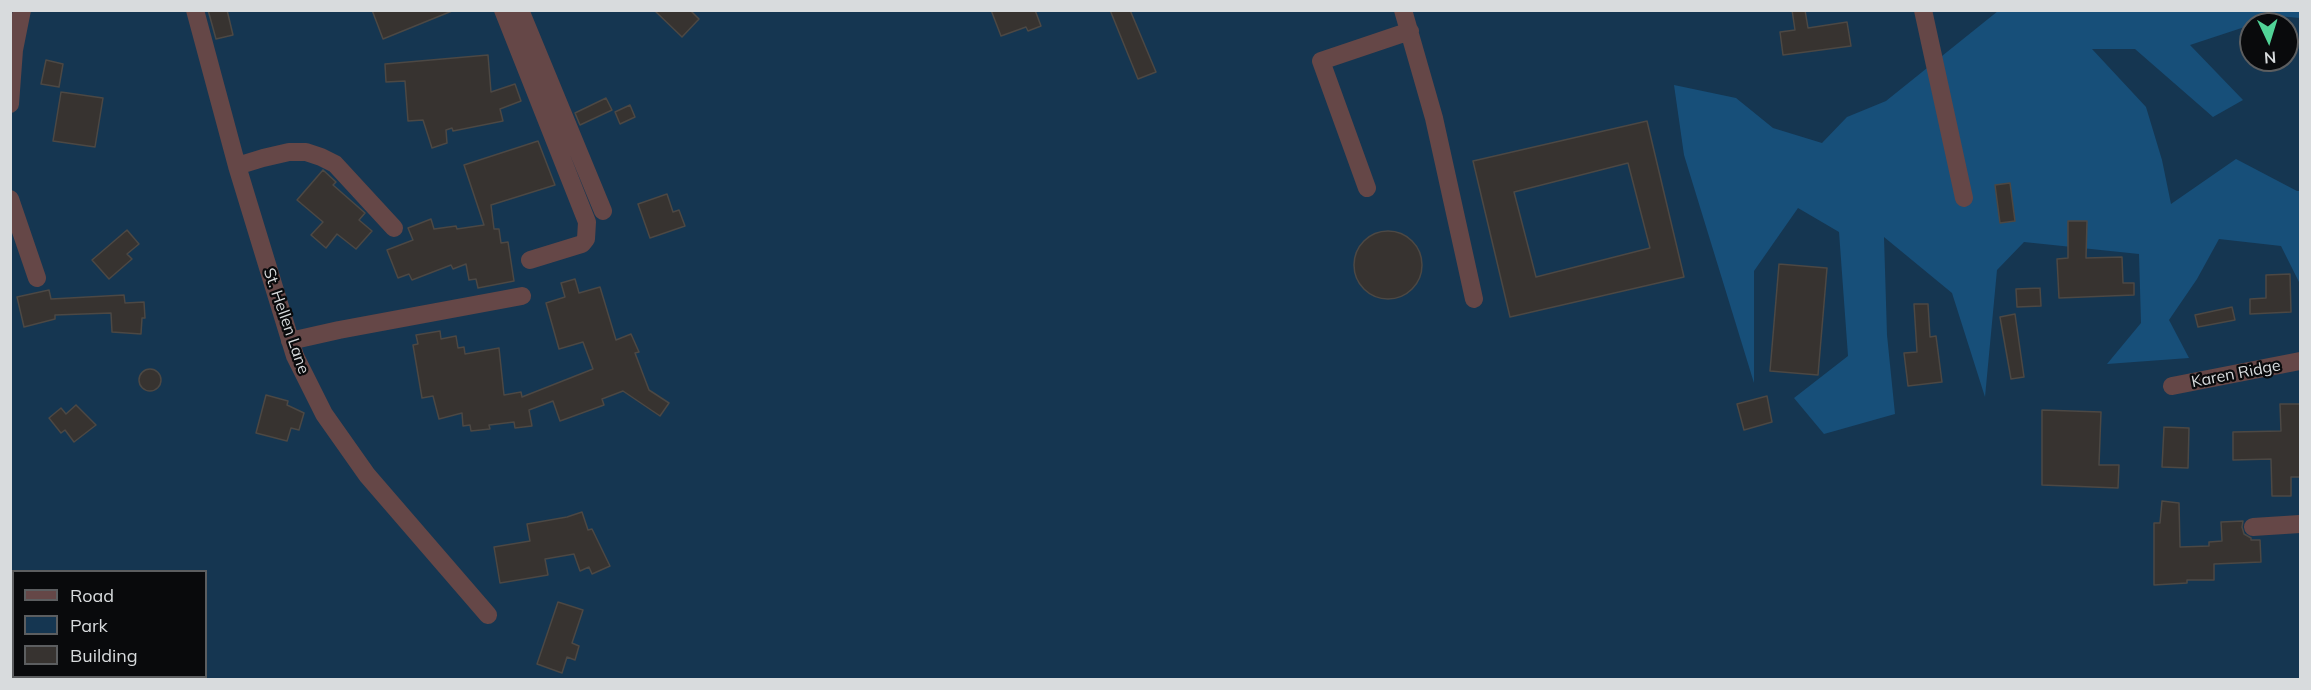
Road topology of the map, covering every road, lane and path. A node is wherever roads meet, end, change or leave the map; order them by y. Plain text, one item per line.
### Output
1 (22, 10) edge
2 (195, 10) edge
3 (503, 10) edge
4 (520, 10) edge
5 (1403, 10) edge
6 (1923, 10) edge
7 (1410, 31) junction
8 (10, 104) edge
9 (237, 166) junction
10 (1367, 188) dead end
11 (1964, 198) dead end
12 (10, 199) edge
13 (603, 211) dead end
14 (394, 228) dead end
15 (530, 260) dead end
16 (37, 278) dead end
17 (522, 296) dead end
18 (1474, 299) dead end
19 (290, 341) junction
20 (2301, 361) edge
21 (2172, 386) dead end
22 (2301, 524) edge
23 (2253, 527) dead end
24 (488, 615) dead end

1 - 8 street
2 - 9 street, St. Hellen Lane
3 - 15 street
4 - 13 street
5 - 7 street
6 - 11 street
7 - 10 street
7 - 18 street
9 - 14 street
9 - 19 street, St. Hellen Lane
12 - 16 street
17 - 19 street
19 - 24 street, St. Hellen Lane
20 - 21 street, Karen Ridge
22 - 23 street

